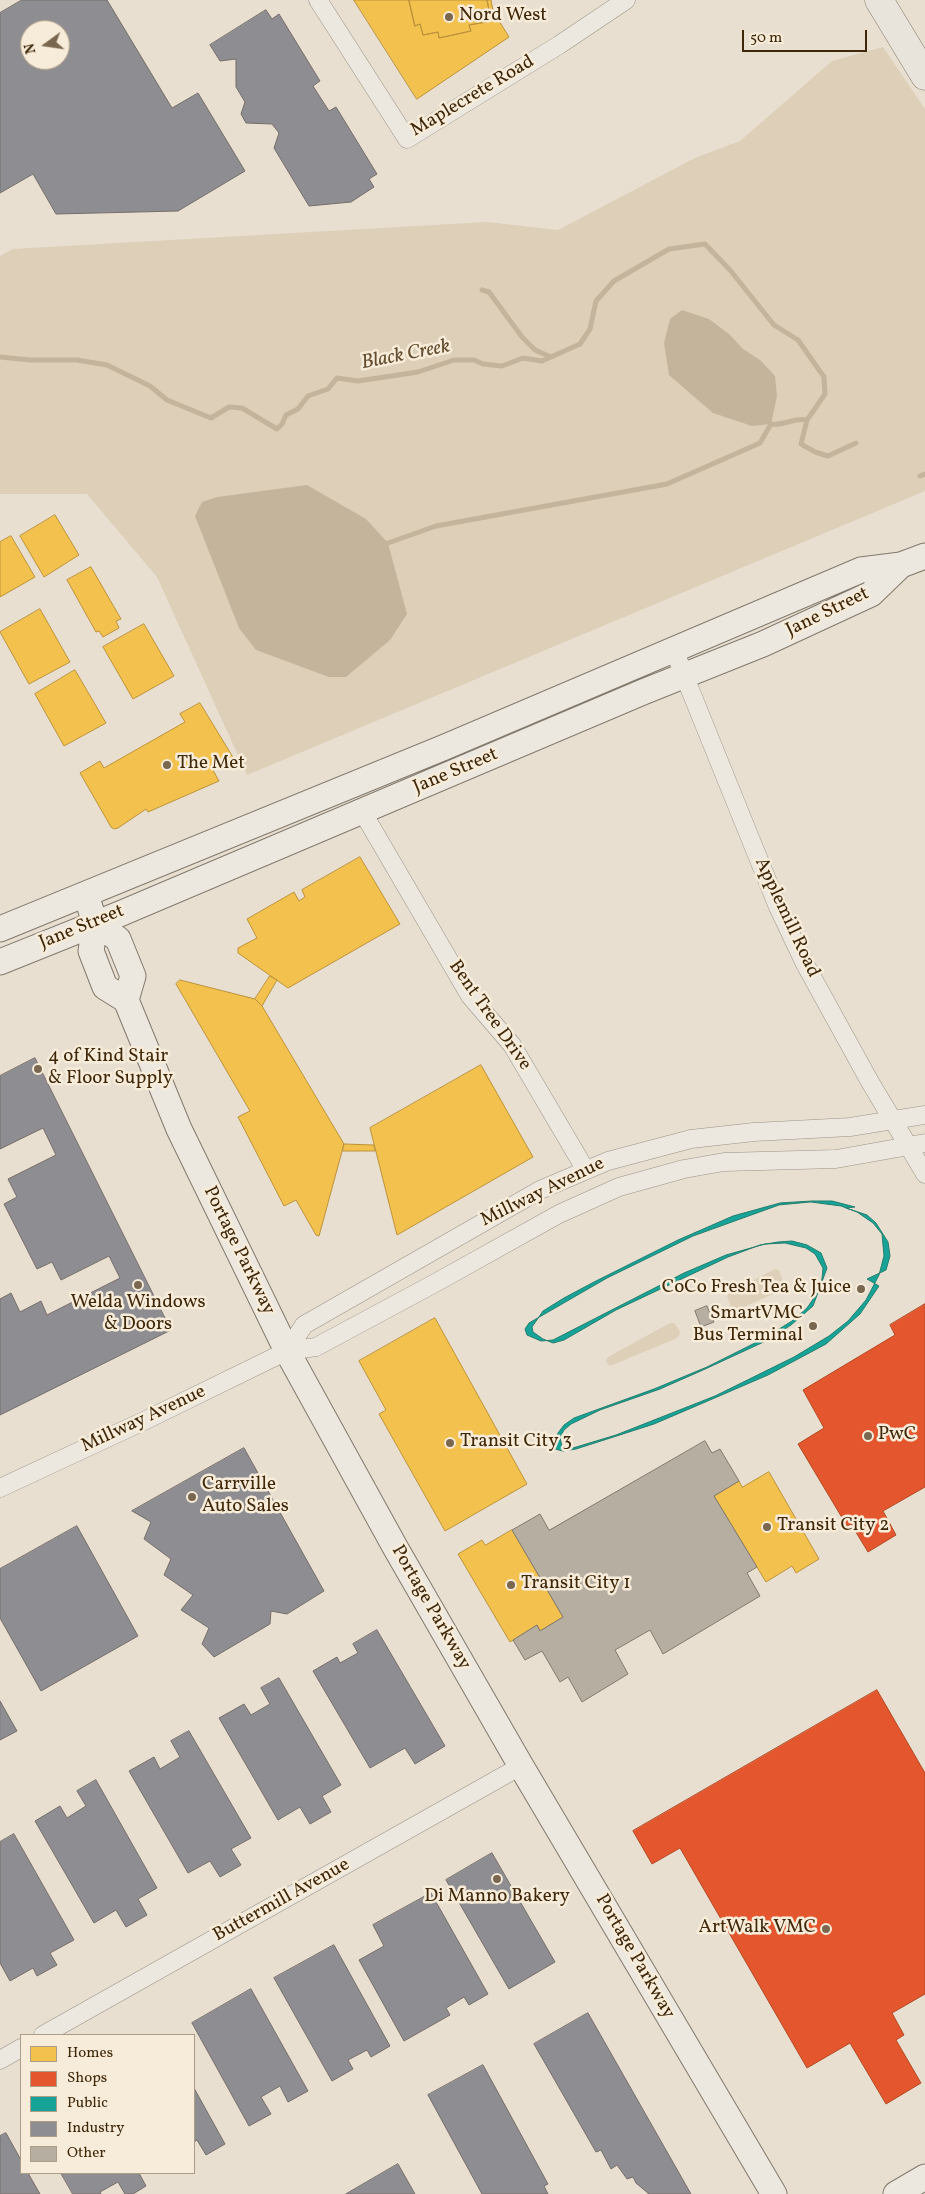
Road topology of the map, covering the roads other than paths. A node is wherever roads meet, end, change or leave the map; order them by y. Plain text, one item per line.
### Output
1 (318, 0) edge
2 (626, 0) edge
3 (879, 0) edge
4 (925, 76) edge
5 (925, 556) edge
6 (901, 565) junction
7 (674, 650) junction
8 (684, 676) junction
9 (362, 811) junction
10 (86, 895) junction
11 (95, 923) junction
12 (0, 929) edge
13 (0, 962) edge
14 (925, 1115) edge
15 (895, 1121) junction
16 (917, 1143) edge
17 (585, 1169) junction
18 (925, 1174) edge
19 (287, 1351) junction
20 (0, 1488) edge
21 (521, 1766) junction
22 (45, 2034) edge
23 (20, 2049) edge
24 (0, 2060) edge
25 (925, 2177) edge
26 (774, 2194) edge
27 (896, 2194) edge

1 - 2 street, Maplecrete Road
3 - 4 main road
5 - 6 main road, Jane Street
6 - 7 main road, Jane Street
6 - 8 main road, Jane Street
7 - 8 street, Applemill Road
7 - 10 main road, Jane Street
8 - 9 main road, Jane Street
8 - 15 street, Applemill Road
9 - 11 main road, Jane Street
9 - 17 street, Bent Tree Drive
10 - 11 main road
10 - 12 main road, Jane Street
11 - 13 main road, Jane Street
11 - 19 main road, Portage Parkway
14 - 15 street, Millway Avenue
15 - 16 street, Applemill Road
15 - 17 street, Millway Avenue
16 - 18 street, Applemill Road
16 - 19 street, Millway Avenue
17 - 19 street, Millway Avenue
19 - 20 street, Millway Avenue
19 - 21 main road, Portage Parkway
21 - 22 street, Buttermill Avenue
21 - 26 main road, Portage Parkway
23 - 24 street
25 - 27 main road

